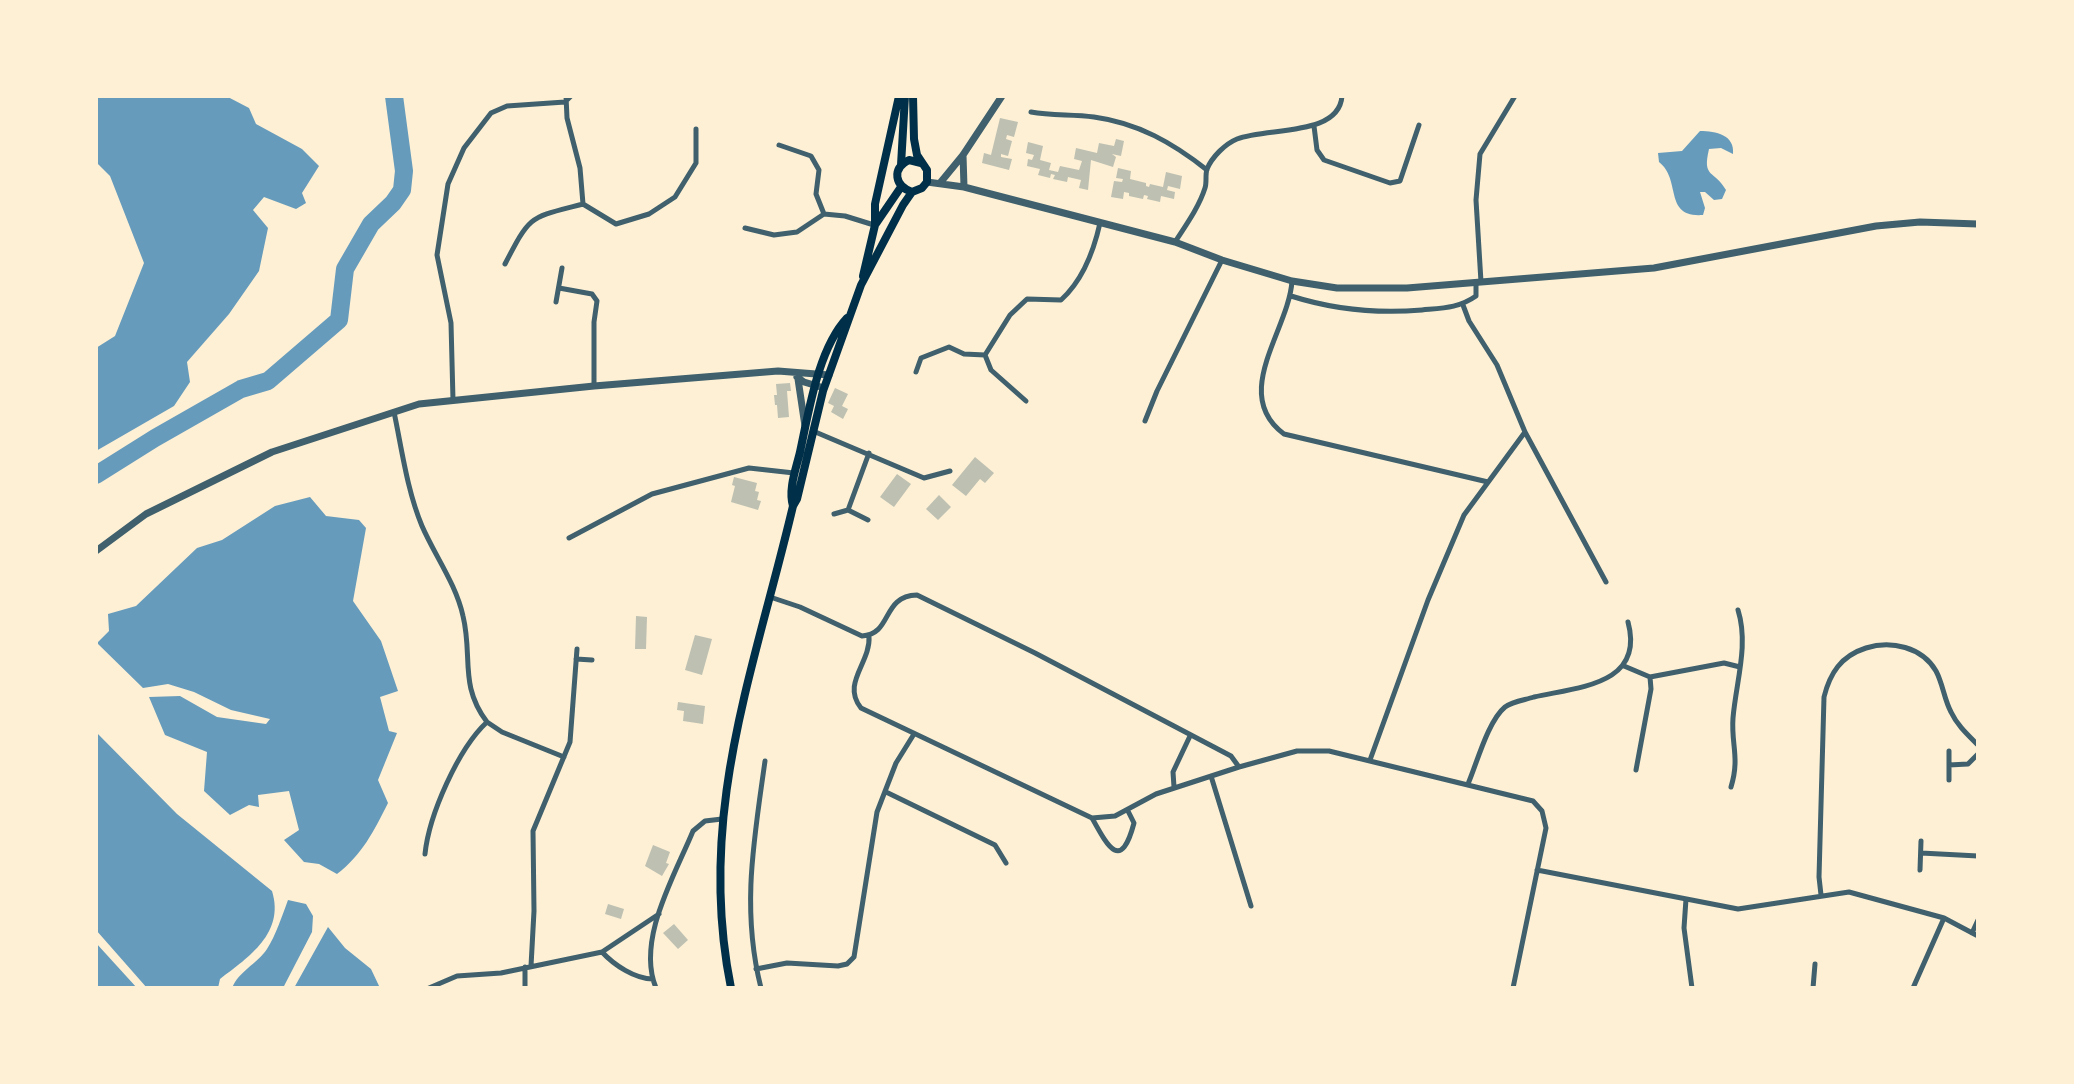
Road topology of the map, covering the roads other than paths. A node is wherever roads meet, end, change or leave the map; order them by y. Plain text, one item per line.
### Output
1 (902, 96) edge
2 (913, 96) edge
3 (1002, 96) edge
4 (1342, 96) edge
5 (1515, 96) edge
6 (568, 98) edge
7 (1031, 112) dead end
8 (1419, 125) dead end
9 (1314, 126) junction
10 (696, 129) dead end
11 (779, 145) dead end
12 (963, 155) junction
13 (921, 163) junction
14 (901, 165) junction
15 (1207, 170) junction
16 (927, 182) junction
17 (940, 183) junction
18 (901, 187) junction
19 (964, 187) junction
20 (912, 192) junction
21 (583, 204) junction
22 (824, 214) junction
23 (1100, 223) junction
24 (1978, 224) edge
25 (875, 225) junction
26 (745, 228) dead end
27 (1175, 242) junction
28 (1222, 260) junction
29 (505, 264) dead end
30 (562, 268) dead end
31 (1292, 281) junction
32 (1479, 282) junction
33 (861, 285) junction
34 (559, 288) junction
35 (1291, 296) junction
36 (556, 302) dead end
37 (1463, 305) junction
38 (985, 355) junction
39 (916, 372) dead end
40 (824, 374) junction
41 (796, 375) junction
42 (594, 386) junction
43 (819, 386) junction
44 (453, 400) junction
45 (1026, 401) dead end
46 (394, 411) junction
47 (1145, 421) dead end
48 (808, 429) junction
49 (1525, 432) junction
50 (869, 453) junction
51 (950, 471) dead end
52 (799, 474) junction
53 (1488, 482) junction
54 (848, 510) junction
55 (834, 514) dead end
56 (868, 520) dead end
57 (569, 538) dead end
58 (96, 551) edge
59 (1606, 582) dead end
60 (770, 597) junction
61 (1738, 610) dead end
62 (1628, 622) dead end
63 (869, 636) junction
64 (577, 649) dead end
65 (576, 659) junction
66 (592, 660) dead end
67 (1624, 666) junction
68 (1740, 667) junction
69 (1650, 677) junction
70 (487, 722) junction
71 (914, 734) junction
72 (1190, 736) junction
73 (1978, 745) edge
74 (1949, 751) dead end
75 (1978, 754) edge
76 (564, 757) junction
77 (1370, 760) junction
78 (765, 761) dead end
79 (1949, 765) junction
80 (1239, 767) junction
81 (1636, 770) dead end
82 (1211, 776) junction
83 (1949, 780) dead end
84 (1468, 784) junction
85 (1174, 787) junction
86 (1731, 787) dead end
87 (886, 792) junction
88 (1128, 811) junction
89 (1092, 818) junction
90 (722, 819) junction
91 (1921, 841) dead end
92 (1921, 853) junction
93 (425, 854) dead end
94 (1978, 856) edge
95 (1006, 863) dead end
96 (1537, 870) junction
97 (1920, 870) dead end
98 (1821, 895) junction
99 (1686, 899) junction
100 (1251, 906) dead end
101 (659, 914) junction
102 (1944, 918) junction
103 (1978, 920) edge
104 (1975, 934) edge
105 (602, 952) junction
106 (1815, 964) dead end
107 (528, 967) junction
108 (756, 969) junction
109 (653, 979) junction
110 (429, 988) edge
111 (525, 988) edge
112 (656, 988) edge
113 (731, 988) edge
114 (761, 988) edge
115 (1513, 988) edge
116 (1692, 988) edge
117 (1813, 988) edge
118 (1913, 988) edge

1 - 14 main road
1 - 25 main road
2 - 13 main road
3 - 12 street
4 - 9 street
5 - 32 street
6 - 21 street
6 - 44 street
7 - 15 street
8 - 9 street
9 - 15 street
10 - 21 street
11 - 22 street
12 - 17 street
12 - 19 street
13 - 14 main road
13 - 16 main road
14 - 18 main road
15 - 27 street
16 - 17 street
16 - 20 main road
17 - 19 street
18 - 20 main road
18 - 25 main road
19 - 23 street
20 - 33 main road
21 - 29 street
22 - 25 street
22 - 26 street
23 - 27 street
23 - 38 street
24 - 32 street
25 - 33 main road
27 - 28 street
28 - 31 street
28 - 47 street
30 - 34 street
31 - 32 street
31 - 35 street
32 - 37 street
33 - 40 main road
34 - 36 street
34 - 42 street
35 - 37 street
35 - 53 street
37 - 49 street
38 - 39 street
38 - 45 street
40 - 41 street
40 - 43 main road
41 - 42 street
41 - 43 street
41 - 48 street
42 - 44 street
43 - 48 main road
44 - 46 street
46 - 58 street
46 - 70 street
48 - 50 street
48 - 52 main road
49 - 53 street
49 - 59 street
50 - 51 street
50 - 54 street
52 - 57 street
52 - 60 main road
53 - 77 street
54 - 55 street
54 - 56 street
60 - 63 street
60 - 90 main road
61 - 68 street
62 - 67 street
63 - 71 street
63 - 72 street
64 - 65 street
65 - 66 street
65 - 76 street
67 - 69 street
67 - 84 street
68 - 69 street
68 - 86 street
69 - 81 street
70 - 76 street
70 - 93 street
71 - 87 street
71 - 89 street
72 - 80 street
72 - 85 street
73 - 98 street
74 - 79 street
75 - 79 street
76 - 107 street
77 - 80 street
77 - 84 street
78 - 108 street
79 - 83 street
80 - 82 street
82 - 85 street
82 - 100 street
84 - 96 street
85 - 88 street
87 - 95 street
87 - 108 street
88 - 89 street
88 - 89 street
90 - 101 street
90 - 113 main road
91 - 92 street
92 - 94 street
92 - 97 street
96 - 99 street
96 - 115 street
98 - 99 street
98 - 102 street
99 - 116 street
101 - 105 street
101 - 109 street
102 - 104 street
102 - 118 street
103 - 104 street
105 - 107 street
105 - 109 street
106 - 117 street
107 - 110 street
107 - 111 street
108 - 114 street
109 - 112 street

